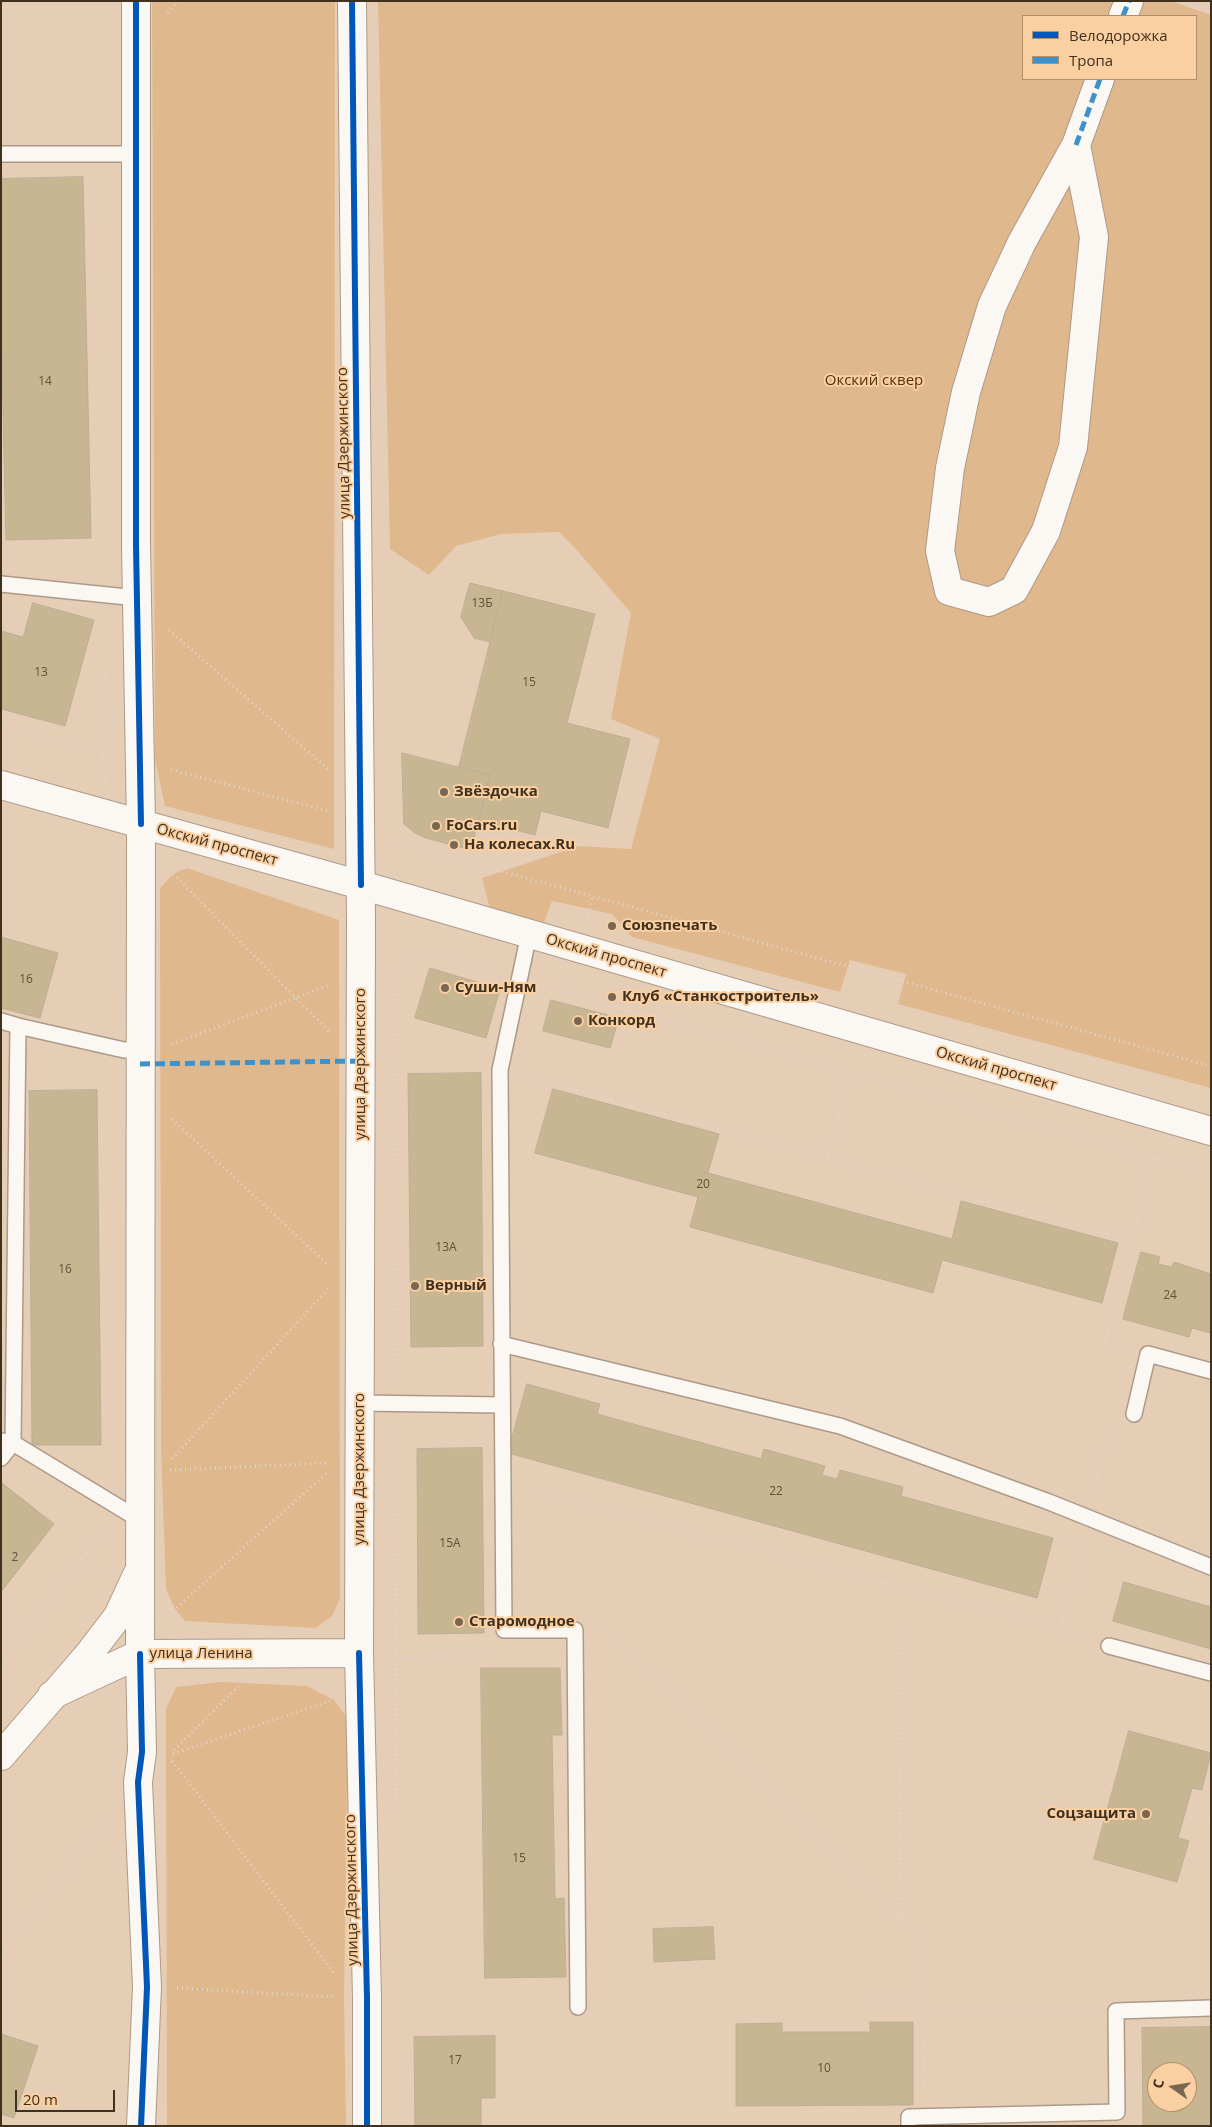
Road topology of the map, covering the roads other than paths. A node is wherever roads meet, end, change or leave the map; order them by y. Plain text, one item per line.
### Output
1 (136, 1) edge
2 (352, 1) edge
3 (1129, 1) edge
4 (1123, 15) edge
5 (1100, 80) edge
6 (1076, 145) junction
7 (1, 154) edge
8 (137, 154) junction
9 (1, 584) edge
10 (137, 598) junction
11 (1, 784) edge
12 (141, 824) junction
13 (361, 885) junction
14 (529, 934) junction
15 (1, 1021) edge
16 (18, 1026) junction
17 (140, 1049) junction
18 (1211, 1131) edge
19 (501, 1344) junction
20 (1211, 1370) edge
21 (360, 1403) junction
22 (502, 1405) junction
23 (1134, 1414) dead end
24 (7, 1442) edge
25 (1, 1458) edge
26 (140, 1520) junction
27 (1211, 1567) edge
28 (134, 1601) junction
29 (1109, 1646) dead end
30 (140, 1654) junction
31 (359, 1654) junction
32 (1211, 1673) edge
33 (52, 1695) junction
34 (1, 1756) edge
35 (578, 2007) dead end
36 (1211, 2008) edge
37 (141, 2126) edge
38 (367, 2126) edge
39 (909, 2126) edge

1 - 8 street
2 - 13 street, улица Дзержинского
3 - 4 street
5 - 6 street
6 - 6 street
7 - 8 lane
8 - 10 street
9 - 10 lane
10 - 12 street
11 - 12 street, Окский проспект
12 - 13 street, Окский проспект
12 - 17 street
13 - 14 street, Окский проспект
13 - 21 street, улица Дзержинского
14 - 18 street, Окский проспект
14 - 19 lane
15 - 16 lane
16 - 17 lane
16 - 24 lane
17 - 26 street
19 - 22 lane
19 - 27 lane
20 - 23 lane
21 - 22 lane
21 - 31 street, улица Дзержинского
22 - 35 lane
24 - 25 lane
24 - 26 lane
26 - 28 street, улица Ленина
28 - 30 street
28 - 33 street, улица Ленина
29 - 32 lane
30 - 31 street, улица Ленина
30 - 33 street, улица Ленина
30 - 37 street
31 - 38 street, улица Дзержинского
33 - 34 street, улица Ленина
36 - 39 lane

